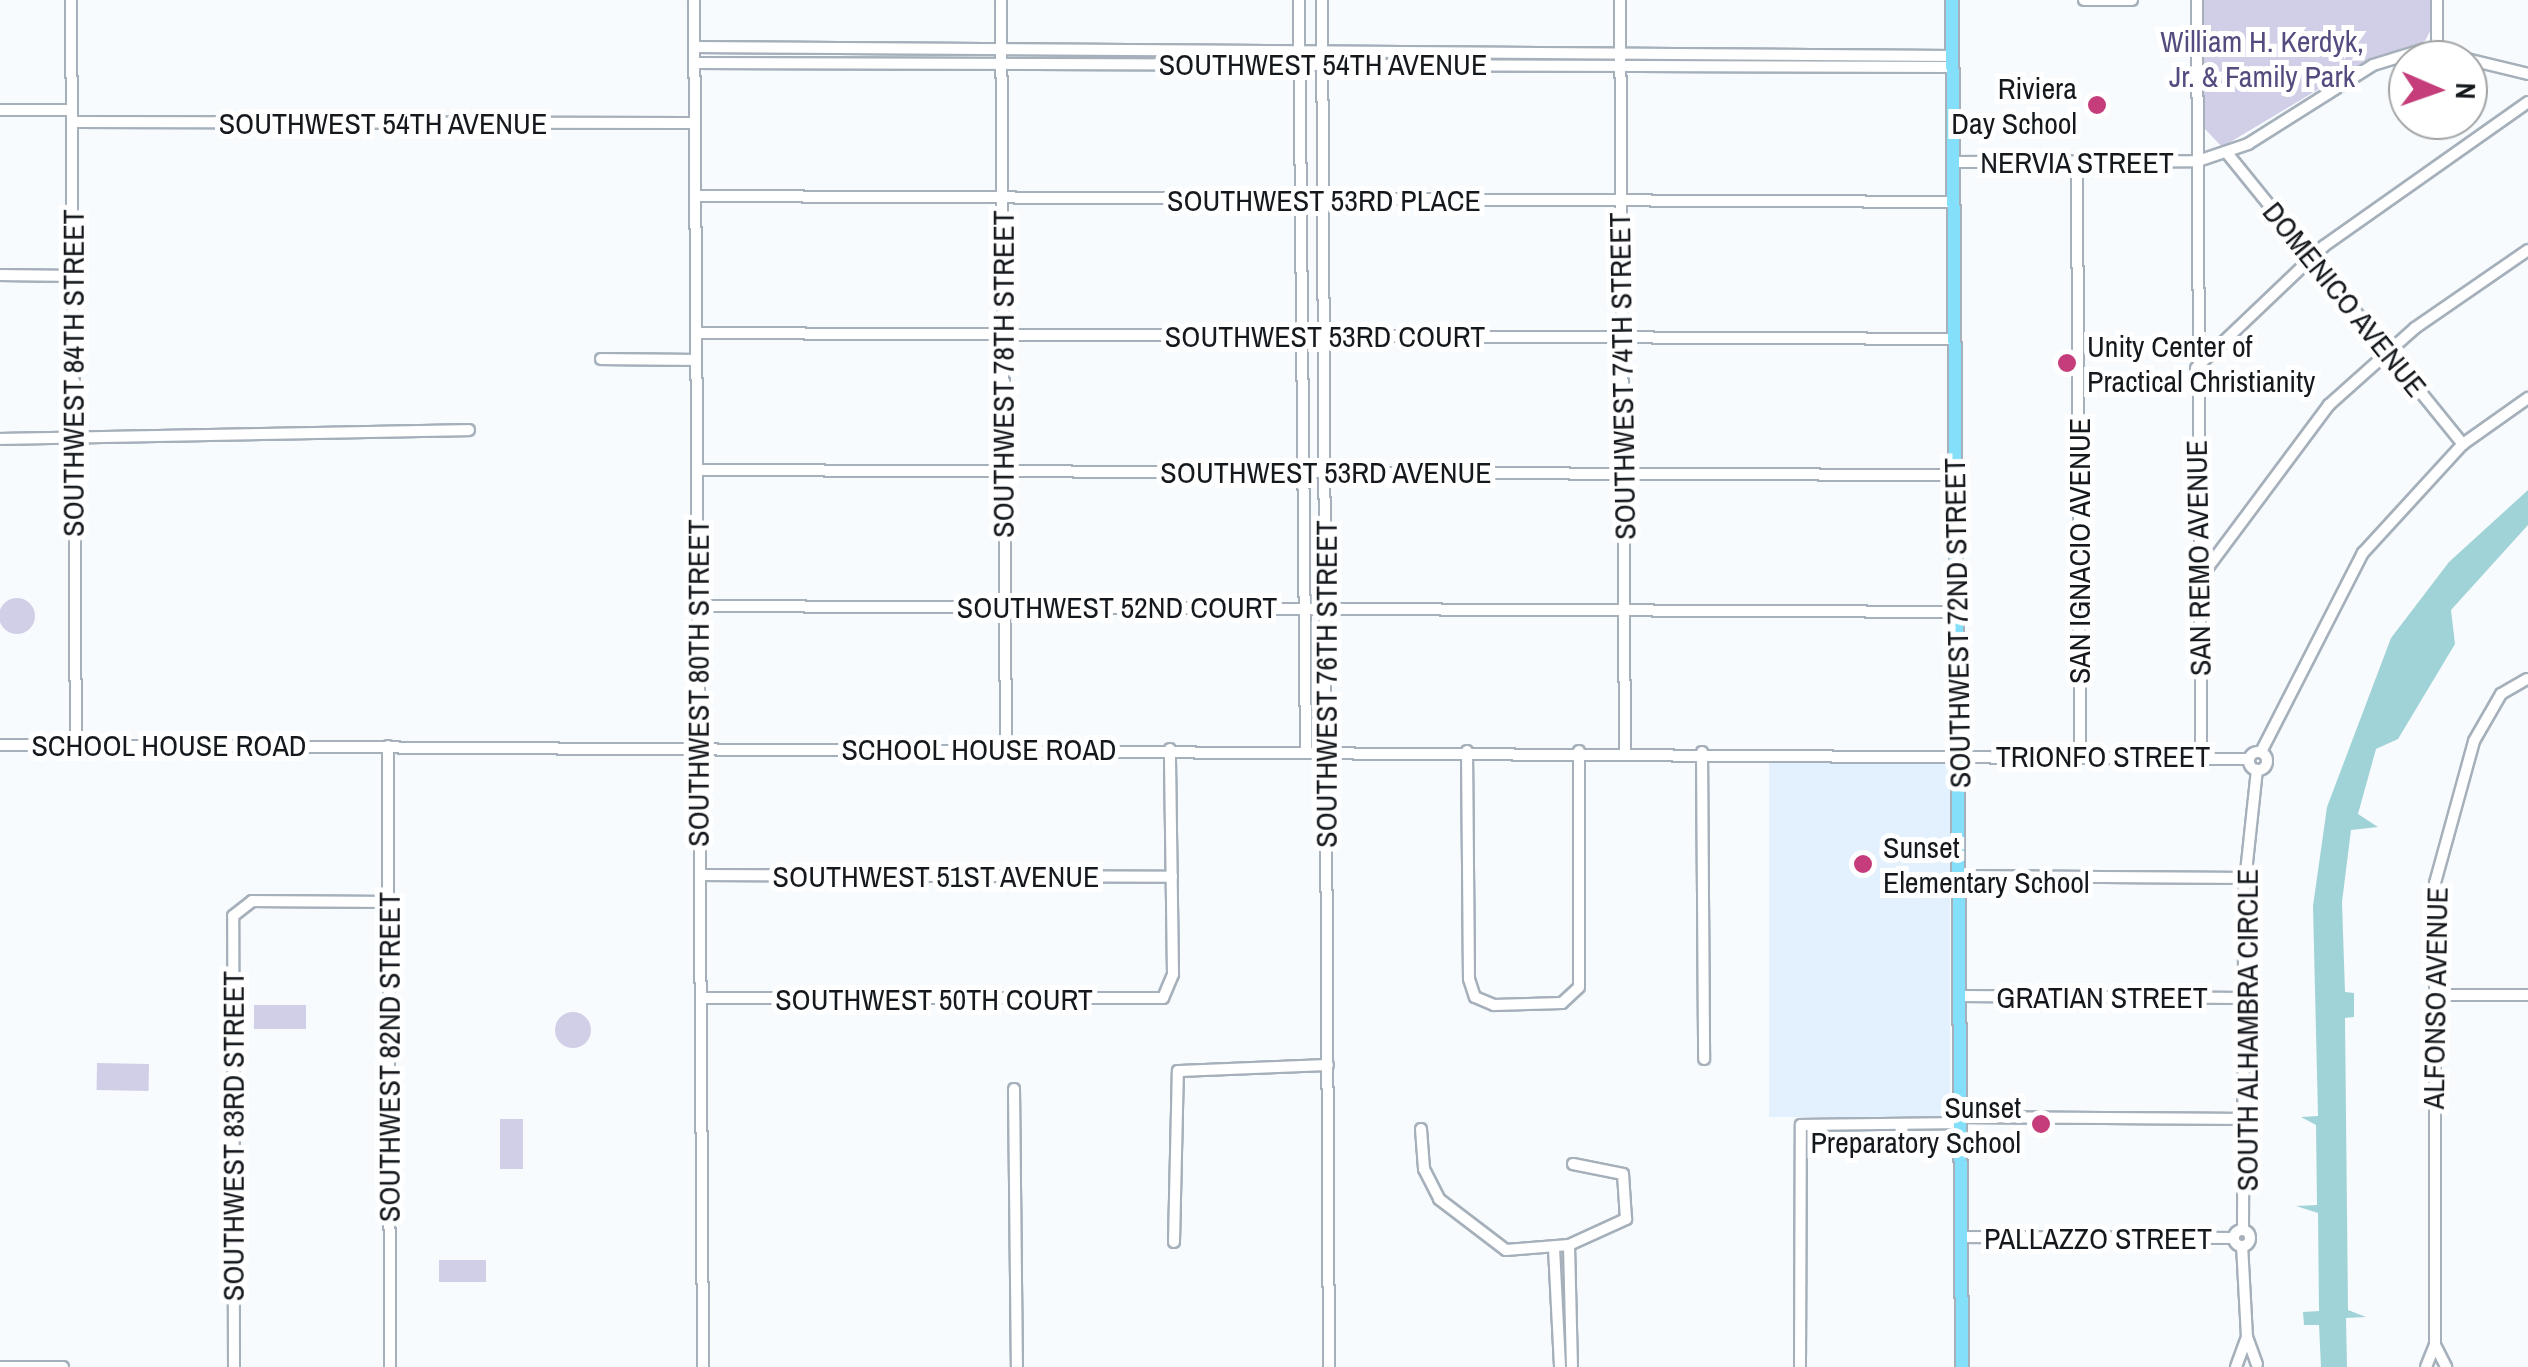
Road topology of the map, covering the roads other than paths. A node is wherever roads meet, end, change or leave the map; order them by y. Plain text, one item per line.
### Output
1 (71, 0) edge
2 (694, 0) edge
3 (1001, 0) edge
4 (1299, 0) edge
5 (1322, 0) edge
6 (1620, 0) edge
7 (1952, 0) edge
8 (2084, 0) edge
9 (2132, 0) edge
10 (2197, 0) edge
11 (2437, 0) edge
12 (2437, 40) edge
13 (694, 46) junction
14 (1001, 48) junction
15 (1299, 48) junction
16 (1322, 48) junction
17 (1620, 50) junction
18 (1952, 61) junction
19 (2388, 61) edge
20 (694, 62) junction
21 (1001, 63) junction
22 (2488, 63) edge
23 (1299, 64) junction
24 (1322, 64) junction
25 (1620, 64) junction
26 (2528, 74) edge
27 (2528, 102) edge
28 (0, 110) edge
29 (72, 116) junction
30 (695, 123) junction
31 (2227, 153) junction
32 (2198, 161) junction
33 (1953, 162) junction
34 (2077, 166) junction
35 (696, 196) junction
36 (1002, 198) junction
37 (1301, 200) junction
38 (1323, 200) junction
39 (1620, 202) junction
40 (1953, 202) junction
41 (2528, 250) edge
42 (2312, 257) junction
43 (0, 275) edge
44 (73, 276) junction
45 (696, 332) junction
46 (1002, 334) junction
47 (1302, 336) junction
48 (1324, 336) junction
49 (1622, 338) junction
50 (1954, 339) junction
51 (2386, 352) junction
52 (601, 359) dead end
53 (696, 360) junction
54 (2196, 368) junction
55 (2528, 398) edge
56 (469, 430) dead end
57 (74, 435) junction
58 (0, 438) edge
59 (2464, 444) junction
60 (697, 470) junction
61 (1004, 470) junction
62 (1303, 472) junction
63 (1324, 472) junction
64 (1624, 474) junction
65 (1956, 476) junction
66 (2199, 580) junction
67 (697, 606) junction
68 (1004, 607) junction
69 (1303, 608) junction
70 (1327, 608) junction
71 (1626, 610) junction
72 (1957, 612) junction
73 (2527, 679) edge
74 (0, 745) edge
75 (76, 745) junction
76 (388, 746) junction
77 (699, 747) junction
78 (1006, 749) junction
79 (1170, 750) junction
80 (1306, 750) junction
81 (1326, 751) junction
82 (1467, 751) junction
83 (1580, 751) junction
84 (1625, 751) junction
85 (1702, 752) junction
86 (2260, 752) junction
87 (1958, 754) junction
88 (2080, 755) junction
89 (2201, 757) junction
90 (2249, 758) junction
91 (2257, 770) junction
92 (700, 875) junction
93 (1172, 876) junction
94 (1959, 876) junction
95 (2245, 878) junction
96 (388, 902) junction
97 (2434, 995) junction
98 (2528, 995) edge
99 (1960, 996) junction
100 (701, 998) junction
101 (2244, 998) junction
102 (1704, 1059) dead end
103 (1328, 1065) junction
104 (1014, 1089) dead end
105 (2246, 1119) junction
106 (1960, 1120) junction
107 (1420, 1129) dead end
108 (1573, 1164) dead end
109 (1962, 1238) junction
110 (2240, 1238) junction
111 (1174, 1242) dead end
112 (1569, 1245) junction
113 (1554, 1248) junction
114 (1565, 1287) junction
115 (1565, 1317) junction
116 (2247, 1337) junction
117 (1572, 1339) junction
118 (1559, 1340) junction
119 (2435, 1345) junction
120 (0, 1366) edge
121 (2236, 1366) edge
122 (2258, 1366) edge
123 (2445, 1366) edge
124 (63, 1367) edge
125 (234, 1367) edge
126 (390, 1367) edge
127 (704, 1367) edge
128 (1016, 1367) edge
129 (1329, 1367) edge
130 (1560, 1367) edge
131 (1572, 1367) edge
132 (1800, 1367) edge
133 (1962, 1367) edge
134 (2426, 1367) edge

1 - 29 street, SOUTHWEST 84TH STREET
2 - 13 street, SOUTHWEST 80TH STREET
3 - 14 street, SOUTHWEST 78TH STREET
4 - 15 street, SOUTHWEST 76TH STREET
5 - 16 street, SOUTHWEST 76TH STREET
6 - 17 street, SOUTHWEST 74TH STREET
7 - 18 main road, SOUTHWEST 72ND STREET
8 - 9 street
10 - 32 street, SAN REMO AVENUE
11 - 12 street
13 - 14 street, SOUTHWEST 54TH AVENUE
13 - 20 street, SOUTHWEST 80TH STREET
14 - 15 street, SOUTHWEST 54TH AVENUE
14 - 21 street, SOUTHWEST 78TH STREET
15 - 16 street, SOUTHWEST 54TH AVENUE
15 - 23 street, SOUTHWEST 76TH STREET
16 - 17 street, SOUTHWEST 54TH AVENUE
16 - 24 street, SOUTHWEST 76TH STREET
17 - 18 street, SOUTHWEST 54TH AVENUE
17 - 25 street, SOUTHWEST 74TH STREET
18 - 25 street, SOUTHWEST 54TH AVENUE
18 - 33 main road, SOUTHWEST 72ND STREET
19 - 31 street, NERVIA STREET
20 - 21 street, SOUTHWEST 54TH AVENUE
20 - 30 street, SOUTHWEST 80TH STREET
21 - 23 street, SOUTHWEST 54TH AVENUE
21 - 36 street, SOUTHWEST 78TH STREET
22 - 26 street
23 - 24 street, SOUTHWEST 54TH AVENUE
23 - 37 street, SOUTHWEST 76TH STREET
24 - 25 street, SOUTHWEST 54TH AVENUE
24 - 38 street, SOUTHWEST 76TH STREET
25 - 39 street, SOUTHWEST 74TH STREET
27 - 42 street
28 - 29 street, SOUTHWEST 54TH AVENUE
29 - 30 street, SOUTHWEST 54TH AVENUE
29 - 44 street, SOUTHWEST 84TH STREET
30 - 35 street, SOUTHWEST 80TH STREET
31 - 32 street, NERVIA STREET
31 - 42 street, DOMENICO AVENUE
32 - 34 street, NERVIA STREET
32 - 54 street, SAN REMO AVENUE
33 - 34 street, NERVIA STREET
33 - 40 main road, SOUTHWEST 72ND STREET
34 - 88 street, SAN IGNACIO AVENUE
35 - 36 street, SOUTHWEST 53RD PLACE
35 - 45 street, SOUTHWEST 80TH STREET
36 - 37 street, SOUTHWEST 53RD PLACE
36 - 46 street, SOUTHWEST 78TH STREET
37 - 38 street, SOUTHWEST 53RD PLACE
37 - 47 street, SOUTHWEST 76TH STREET
38 - 39 street, SOUTHWEST 53RD PLACE
38 - 48 street, SOUTHWEST 76TH STREET
39 - 40 street, SOUTHWEST 53RD PLACE
39 - 49 street, SOUTHWEST 74TH STREET
40 - 50 main road, SOUTHWEST 72ND STREET
41 - 51 street
42 - 51 street, DOMENICO AVENUE
42 - 54 street
43 - 44 street
44 - 57 street, SOUTHWEST 84TH STREET
45 - 46 street, SOUTHWEST 53RD COURT
45 - 53 street, SOUTHWEST 80TH STREET
46 - 47 street, SOUTHWEST 53RD COURT
46 - 61 street, SOUTHWEST 78TH STREET
47 - 48 street, SOUTHWEST 53RD COURT
47 - 62 street, SOUTHWEST 76TH STREET
48 - 49 street, SOUTHWEST 53RD COURT
48 - 63 street, SOUTHWEST 76TH STREET
49 - 50 street, SOUTHWEST 53RD COURT
49 - 64 street, SOUTHWEST 74TH STREET
50 - 65 main road, SOUTHWEST 72ND STREET
51 - 59 street, DOMENICO AVENUE
51 - 66 street
52 - 53 street
53 - 60 street, SOUTHWEST 80TH STREET
54 - 66 street, SAN REMO AVENUE
55 - 59 street
56 - 57 street
57 - 58 street
57 - 75 street, SOUTHWEST 84TH STREET
59 - 86 street
60 - 61 street, SOUTHWEST 53RD AVENUE
60 - 67 street, SOUTHWEST 80TH STREET
61 - 62 street, SOUTHWEST 53RD AVENUE
61 - 68 street, SOUTHWEST 78TH STREET
62 - 63 street, SOUTHWEST 53RD AVENUE
62 - 69 street, SOUTHWEST 76TH STREET
63 - 64 street, SOUTHWEST 53RD AVENUE
63 - 70 street, SOUTHWEST 76TH STREET
64 - 65 street, SOUTHWEST 53RD AVENUE
64 - 71 street, SOUTHWEST 74TH STREET
65 - 72 main road, SOUTHWEST 72ND STREET
66 - 89 street, SAN REMO AVENUE
67 - 68 street, SOUTHWEST 52ND COURT
67 - 77 street, SOUTHWEST 80TH STREET
68 - 69 street, SOUTHWEST 52ND COURT
68 - 78 street, SOUTHWEST 78TH STREET
69 - 70 street, SOUTHWEST 52ND COURT
69 - 80 street, SOUTHWEST 76TH STREET
70 - 71 street, SOUTHWEST 52ND COURT
70 - 81 street, SOUTHWEST 76TH STREET
71 - 72 street, SOUTHWEST 52ND COURT
71 - 84 street, SOUTHWEST 74TH STREET
72 - 87 main road, SOUTHWEST 72ND STREET
73 - 97 street, ALFONSO AVENUE
74 - 75 street, SCHOOL HOUSE ROAD
75 - 76 street, SCHOOL HOUSE ROAD
76 - 77 street, SCHOOL HOUSE ROAD
76 - 96 street, SOUTHWEST 82ND STREET
77 - 78 street, SCHOOL HOUSE ROAD
77 - 92 street, SOUTHWEST 80TH STREET
78 - 79 street, SCHOOL HOUSE ROAD
79 - 80 street, SCHOOL HOUSE ROAD
79 - 93 street
80 - 81 street, SCHOOL HOUSE ROAD
81 - 82 street, SCHOOL HOUSE ROAD
81 - 103 street, SOUTHWEST 76TH STREET
82 - 83 street, SCHOOL HOUSE ROAD
82 - 83 street
83 - 84 street, SCHOOL HOUSE ROAD
84 - 85 street, SCHOOL HOUSE ROAD
85 - 87 street, SCHOOL HOUSE ROAD
85 - 102 street
86 - 90 street
86 - 91 street, SOUTH ALHAMBRA CIRCLE
87 - 88 street, TRIONFO STREET
87 - 94 main road, SOUTHWEST 72ND STREET
88 - 89 street, TRIONFO STREET
89 - 90 street, TRIONFO STREET
90 - 91 street
91 - 95 street, SOUTH ALHAMBRA CIRCLE
92 - 93 street, SOUTHWEST 51ST AVENUE
92 - 100 street, SOUTHWEST 80TH STREET
93 - 100 street, SOUTHWEST 50TH COURT
94 - 95 street
94 - 99 main road, SOUTHWEST 72ND STREET
95 - 101 street, SOUTH ALHAMBRA CIRCLE
96 - 125 street, SOUTHWEST 83RD STREET
96 - 126 street, SOUTHWEST 82ND STREET
97 - 98 street
97 - 119 street, ALFONSO AVENUE
99 - 101 street, GRATIAN STREET
99 - 106 main road, SOUTHWEST 72ND STREET
100 - 127 street, SOUTHWEST 80TH STREET
101 - 105 street, SOUTH ALHAMBRA CIRCLE
103 - 111 street
103 - 129 street, SOUTHWEST 76TH STREET
104 - 128 street
105 - 106 street
105 - 110 street, SOUTH ALHAMBRA CIRCLE
106 - 109 main road, SOUTHWEST 72ND STREET
106 - 132 street
107 - 113 street
108 - 112 street
109 - 110 street, PALLAZZO STREET
109 - 133 main road, SOUTHWEST 72ND STREET
110 - 116 street, SOUTH ALHAMBRA CIRCLE
112 - 113 street
112 - 114 street
113 - 114 street
114 - 115 street
115 - 117 street
115 - 118 street
116 - 121 street, SOUTH ALHAMBRA CIRCLE
116 - 122 street, SOUTH ALHAMBRA CIRCLE
117 - 118 street
117 - 131 street
118 - 130 street
119 - 123 street, ALFONSO AVENUE
119 - 134 street, ALFONSO AVENUE
120 - 124 street
121 - 122 street
123 - 134 street

